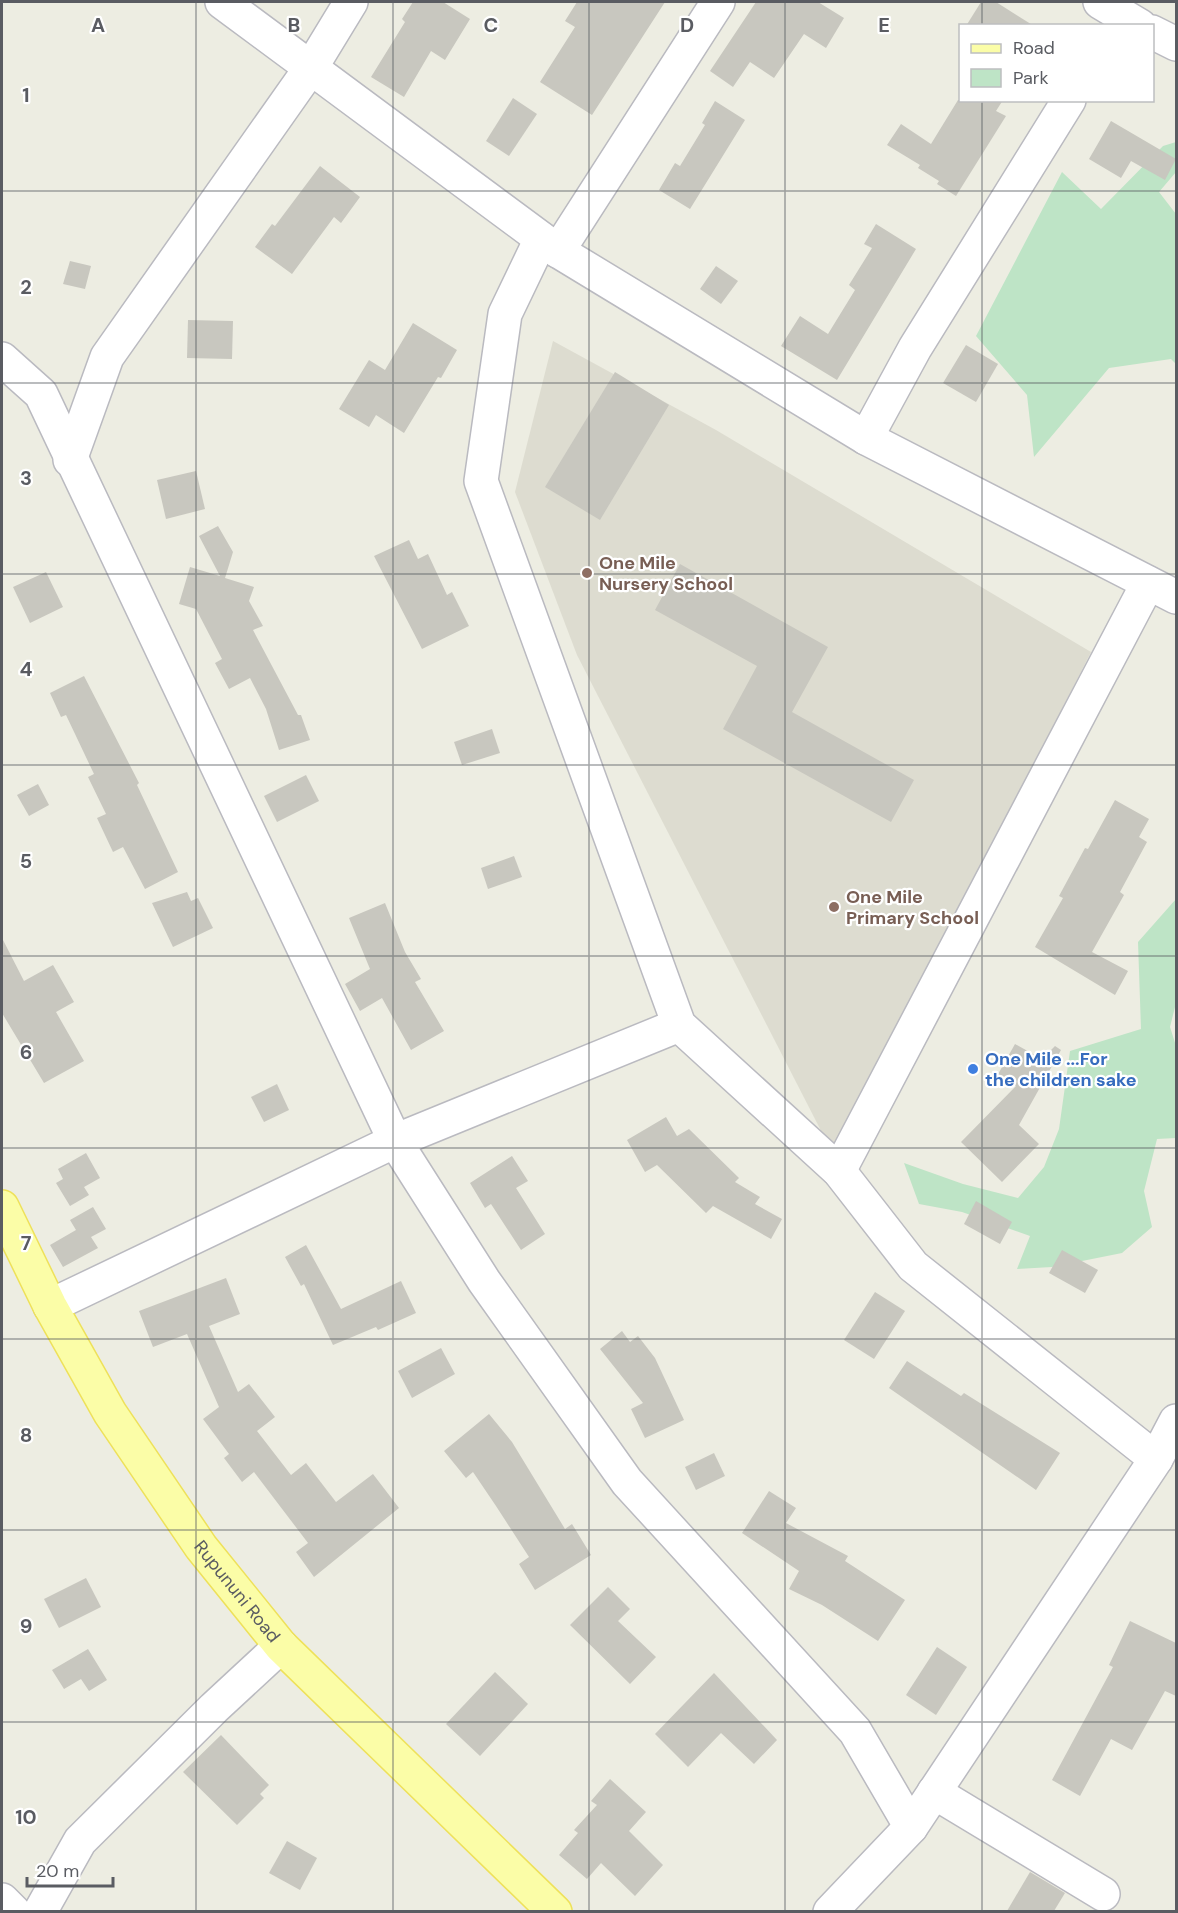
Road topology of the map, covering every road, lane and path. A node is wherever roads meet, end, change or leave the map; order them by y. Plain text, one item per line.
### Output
1 (222, 2) edge
2 (351, 2) edge
3 (718, 2) edge
4 (1100, 2) edge
5 (1132, 24) edge
6 (1154, 34) edge
7 (1176, 44) edge
8 (312, 66) junction
9 (1068, 102) edge
10 (550, 245) junction
11 (2, 359) edge
12 (866, 438) junction
13 (70, 460) junction
14 (1162, 590) edge
15 (679, 1025) junction
16 (395, 1141) junction
17 (839, 1171) junction
18 (2, 1207) edge
19 (50, 1306) junction
20 (1176, 1421) edge
21 (1156, 1459) junction
22 (281, 1646) junction
23 (934, 1791) junction
24 (911, 1827) junction
25 (1103, 1894) dead end
26 (2, 1900) edge
27 (14, 1911) edge
28 (40, 1911) edge
29 (555, 1911) edge
30 (830, 1911) edge

1 - 8 street
2 - 8 street
3 - 10 street
4 - 5 street
6 - 7 street
8 - 10 street
8 - 13 street
9 - 12 street
10 - 12 street
10 - 15 street
11 - 13 street
12 - 14 street
13 - 16 street
14 - 17 street
15 - 16 street
15 - 17 street
16 - 19 street
16 - 24 street
17 - 21 street
18 - 19 main road, Rupununi Road
19 - 22 main road, Rupununi Road
20 - 21 street
21 - 23 street
22 - 28 street
22 - 29 main road, Rupununi Road
23 - 24 street
23 - 25 street
24 - 30 street
26 - 27 street

